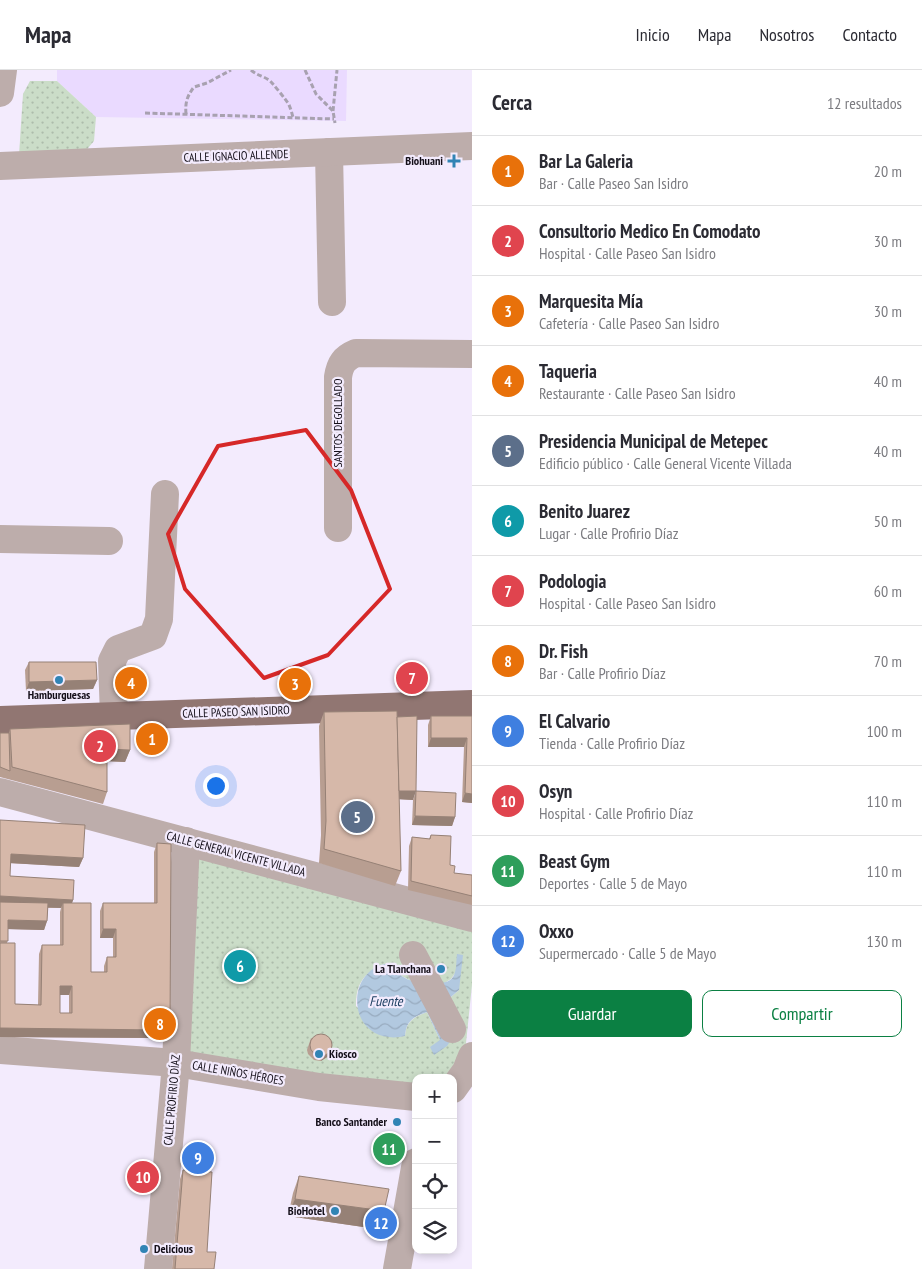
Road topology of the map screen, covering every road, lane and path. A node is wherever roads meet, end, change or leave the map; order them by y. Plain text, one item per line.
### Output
1 (2, 70) edge
2 (231, 70) edge
3 (251, 70) edge
4 (305, 70) edge
5 (337, 70) edge
6 (0, 93) edge
7 (333, 111) junction
8 (145, 113) dead end
9 (186, 114) junction
10 (293, 117) junction
11 (334, 119) junction
12 (335, 124) dead end
13 (472, 146) edge
14 (329, 152) junction
15 (0, 166) edge
16 (332, 302) dead end
17 (472, 354) edge
18 (165, 494) dead end
19 (338, 528) dead end
20 (0, 539) edge
21 (109, 541) dead end
22 (472, 704) edge
23 (114, 716) junction
24 (0, 720) edge
25 (0, 792) edge
26 (186, 841) junction
27 (472, 918) edge
28 (413, 955) dead end
29 (452, 1029) dead end
30 (0, 1050) edge
31 (472, 1056) edge
32 (176, 1063) junction
33 (457, 1083) edge
34 (412, 1098) edge
35 (416, 1164) edge
36 (158, 1269) edge
37 (397, 1269) edge

1 - 6 street
2 - 9 path
3 - 10 path
4 - 7 path
5 - 7 path
7 - 11 path
8 - 9 path
9 - 10 path
10 - 11 path
11 - 12 path
13 - 14 street, CALLE IGNACIO ALLENDE
14 - 15 street, CALLE IGNACIO ALLENDE
14 - 16 street
17 - 19 street, SANTOS DEGOLLADO
18 - 23 street
20 - 21 street
22 - 23 main road, CALLE PASEO SAN ISIDRO
23 - 24 main road, CALLE PASEO SAN ISIDRO
25 - 26 street, CALLE GENERAL VICENTE VILLADA
26 - 27 street, CALLE GENERAL VICENTE VILLADA
26 - 32 street, CALLE PROFIRIO DÍAZ
28 - 29 street
30 - 32 street, CALLE NIÑOS HÉROES
31 - 33 street
32 - 34 street, CALLE NIÑOS HÉROES
32 - 36 street, CALLE PROFIRIO DÍAZ
35 - 37 street

